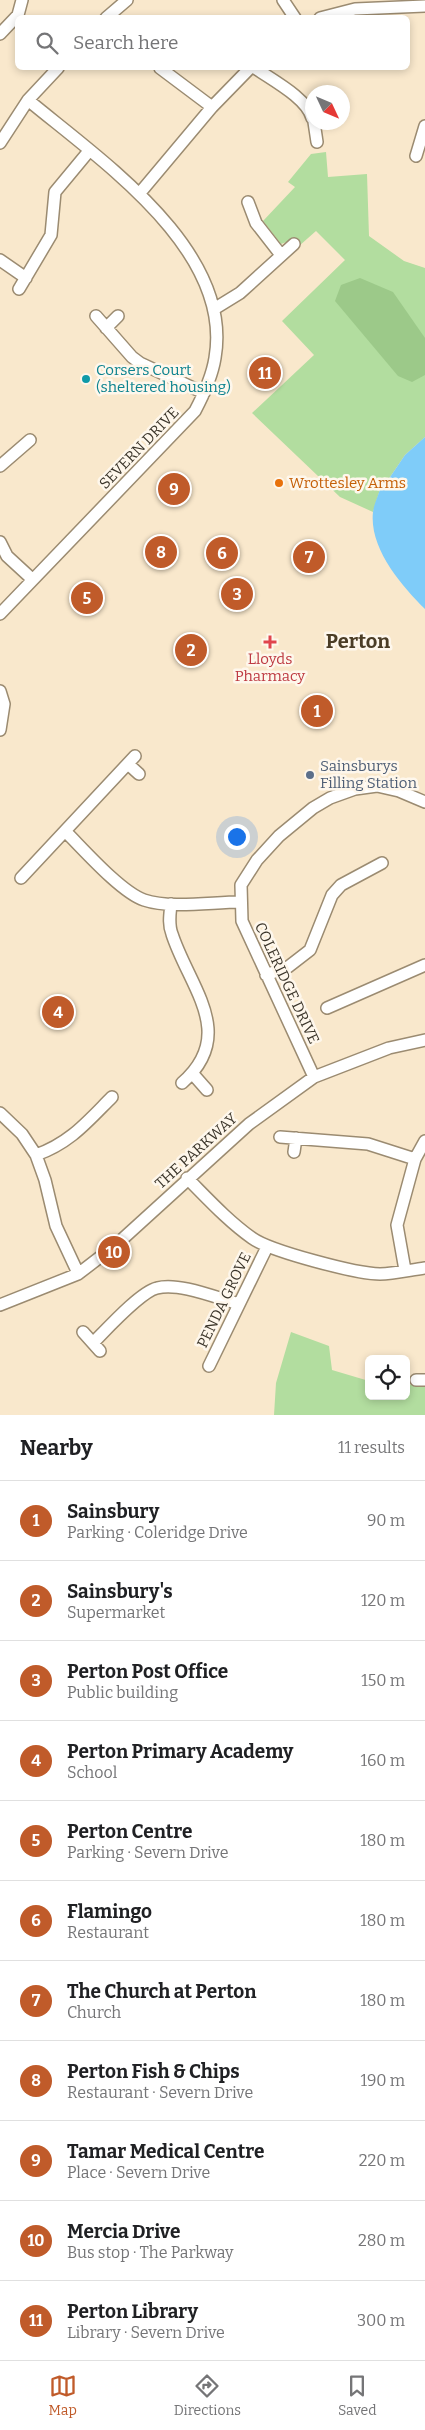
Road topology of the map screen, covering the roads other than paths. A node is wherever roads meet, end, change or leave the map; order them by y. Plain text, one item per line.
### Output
1 (22, 0) edge
2 (127, 0) edge
3 (283, 0) edge
4 (425, 6) edge
5 (18, 15) edge
6 (110, 15) edge
7 (293, 15) edge
8 (332, 15) edge
9 (15, 18) edge
10 (0, 34) edge
11 (56, 70) edge
12 (163, 70) edge
13 (248, 70) edge
14 (258, 70) edge
15 (28, 100) junction
16 (305, 103) edge
17 (212, 107) junction
18 (425, 126) edge
19 (315, 130) edge
20 (317, 142) dead end
21 (0, 143) edge
22 (89, 151) junction
23 (416, 156) dead end
24 (139, 194) junction
25 (248, 202) dead end
26 (294, 244) dead end
27 (281, 255) junction
28 (0, 260) edge
29 (26, 278) junction
30 (19, 289) dead end
31 (214, 309) junction
32 (96, 316) dead end
33 (118, 316) dead end
34 (106, 328) junction
35 (204, 393) junction
36 (30, 440) dead end
37 (0, 466) edge
38 (0, 542) edge
39 (32, 579) junction
40 (0, 614) edge
41 (0, 691) edge
42 (0, 730) edge
43 (139, 774) dead end
44 (425, 802) edge
45 (66, 832) junction
46 (382, 863) dead end
47 (21, 878) dead end
48 (240, 902) junction
49 (171, 904) junction
50 (425, 965) edge
51 (266, 974) junction
52 (327, 1008) dead end
53 (425, 1040) edge
54 (192, 1074) junction
55 (314, 1077) junction
56 (182, 1083) dead end
57 (207, 1090) dead end
58 (112, 1097) dead end
59 (0, 1112) edge
60 (280, 1137) dead end
61 (296, 1138) junction
62 (425, 1141) edge
63 (294, 1152) dead end
64 (36, 1155) junction
65 (415, 1159) junction
66 (188, 1178) junction
67 (267, 1247) junction
68 (425, 1268) edge
69 (405, 1270) junction
70 (78, 1273) junction
71 (239, 1304) junction
72 (0, 1305) edge
73 (83, 1332) dead end
74 (208, 1366) dead end

1 - 5 street
2 - 6 street
3 - 7 street
4 - 8 street
9 - 10 street
11 - 15 street
12 - 17 street
13 - 17 street
14 - 16 street
15 - 21 street
15 - 22 street, SEVERN DRIVE
17 - 24 street
18 - 23 street
19 - 20 street
22 - 24 street, SEVERN DRIVE
22 - 29 street
24 - 31 street, SEVERN DRIVE
25 - 27 street
26 - 27 street
27 - 31 street
28 - 29 street
29 - 30 street
31 - 35 street, SEVERN DRIVE
32 - 34 street
33 - 34 street
34 - 35 street
35 - 39 street, SEVERN DRIVE
36 - 37 street
38 - 39 street
39 - 40 street, SEVERN DRIVE
41 - 42 street
43 - 45 street
44 - 48 street, COLERIDGE DRIVE
45 - 47 street
45 - 49 street
46 - 51 street
48 - 49 street
48 - 51 street, COLERIDGE DRIVE
49 - 54 street
50 - 52 street
51 - 55 street, COLERIDGE DRIVE
53 - 55 street, THE PARKWAY
54 - 56 street
54 - 57 street
55 - 66 street, THE PARKWAY
58 - 64 street
59 - 64 street
60 - 61 street
61 - 63 street
61 - 65 street
62 - 65 street
64 - 70 street
65 - 69 street
66 - 67 street
66 - 70 street, THE PARKWAY
67 - 69 street
67 - 71 street, PENDA GROVE
68 - 69 street
70 - 72 street, THE PARKWAY
71 - 73 street
71 - 74 street, PENDA GROVE

